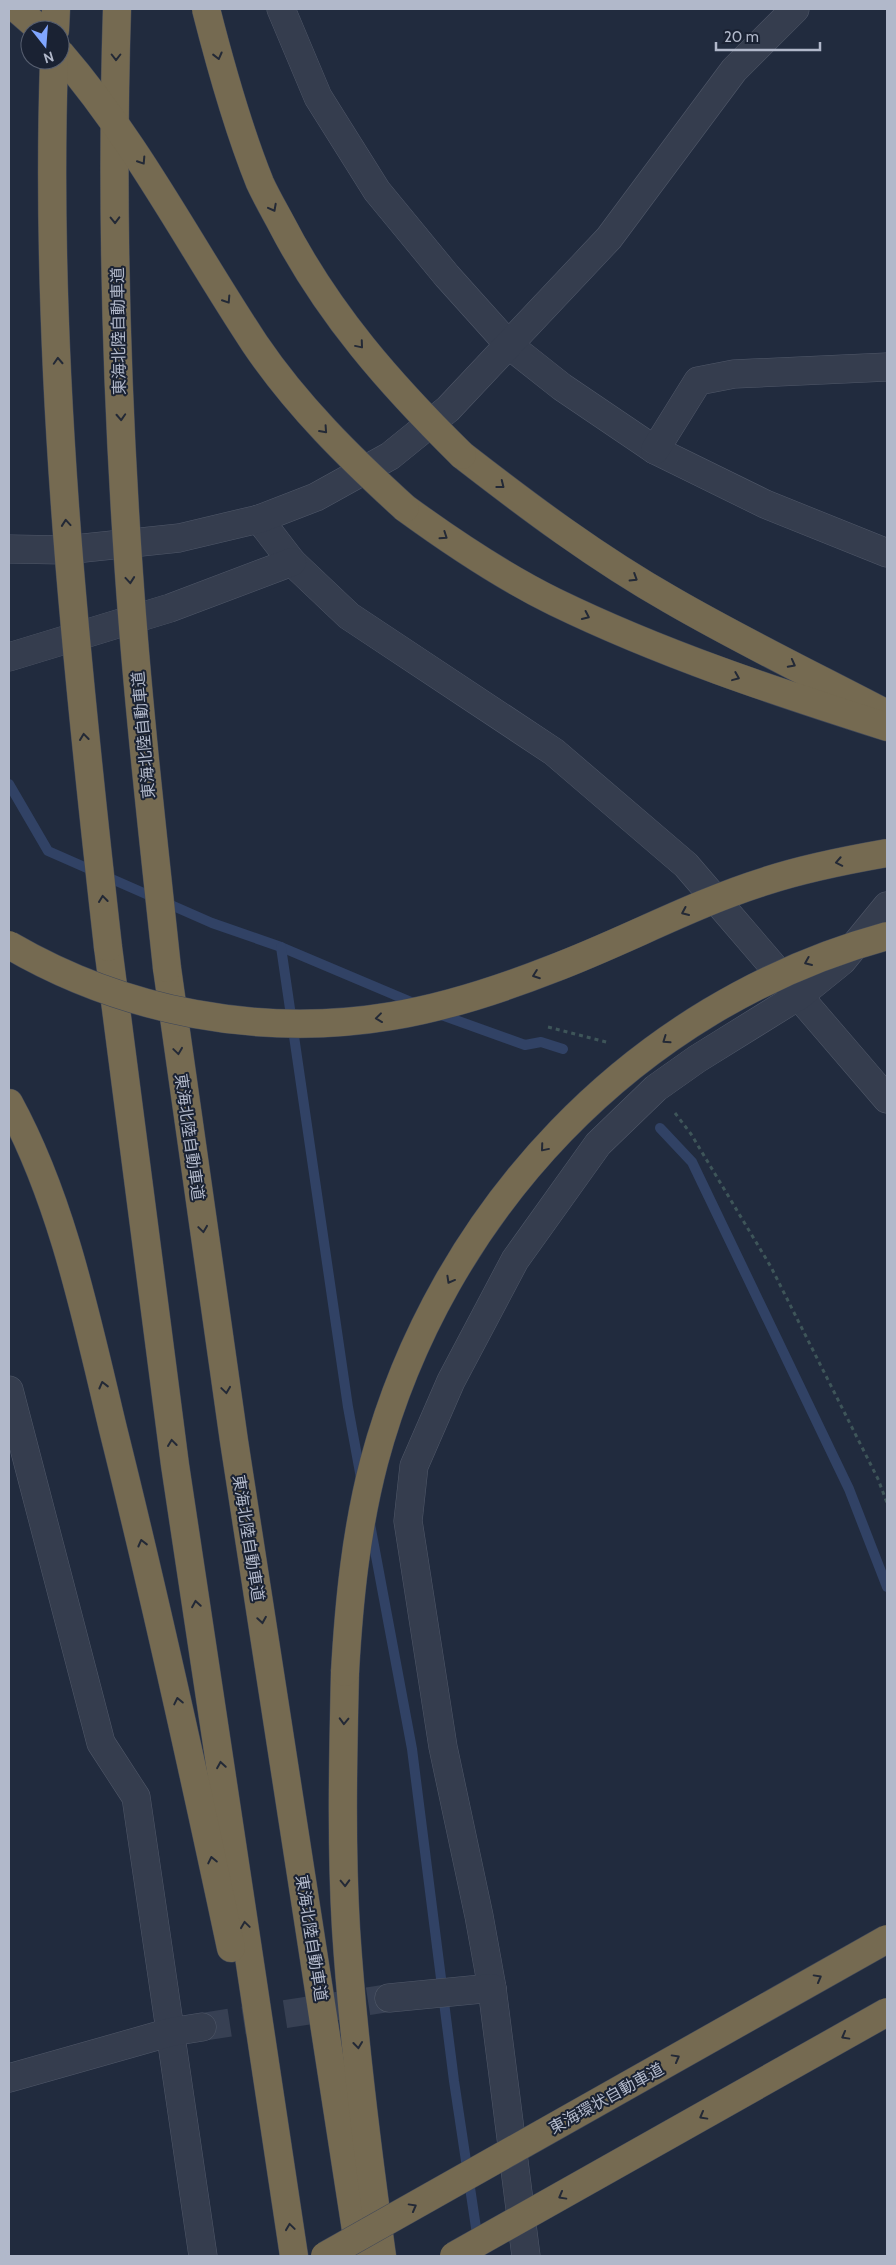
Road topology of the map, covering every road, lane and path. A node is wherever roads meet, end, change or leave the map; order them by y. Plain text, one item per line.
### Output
1 (17, 9) edge
2 (117, 9) edge
3 (206, 9) edge
4 (281, 9) edge
5 (795, 9) edge
6 (30, 20) edge
7 (70, 64) edge
8 (54, 70) edge
9 (509, 345) junction
10 (887, 367) edge
11 (655, 450) junction
12 (259, 519) junction
13 (9, 549) edge
14 (887, 553) edge
15 (292, 562) junction
16 (19, 655) edge
17 (887, 714) edge
18 (887, 727) edge
19 (887, 852) edge
20 (887, 906) edge
21 (887, 936) edge
22 (9, 945) edge
23 (800, 995) junction
24 (548, 1027) dead end
25 (615, 1048) dead end
26 (656, 1088) junction
27 (887, 1099) edge
28 (9, 1103) edge
29 (9, 1390) edge
30 (887, 1503) edge
31 (887, 1939) edge
32 (479, 1990) junction
33 (388, 1998) tunnel mouth
34 (887, 2012) edge
35 (202, 2027) tunnel mouth
36 (171, 2032) junction
37 (9, 2078) edge
38 (286, 2198) junction
39 (203, 2256) edge
40 (294, 2256) edge
41 (324, 2256) edge
42 (360, 2256) edge
43 (382, 2256) edge
44 (454, 2256) edge
45 (526, 2256) edge

1 - 6 highway
2 -> 42 highway, 東海北陸自動車道, bridge
3 -> 17 highway, bridge
4 - 9 street
5 - 9 street
7 -> 18 highway, bridge
38 -> 8 highway, bridge
9 - 11 street
9 - 12 street
10 - 11 street
11 - 14 street
12 - 13 street
12 - 15 street
15 - 16 street
15 - 23 street
19 -> 22 highway, bridge
20 - 23 street
21 -> 43 highway, bridge
23 - 26 street
23 - 27 street
24 - 25 path
26 - 30 path
26 - 32 street
38 -> 28 highway
29 - 36 street
41 -> 31 highway, 東海環状自動車道, bridge
32 - 33 street
32 - 45 street
34 -> 44 highway, bridge
35 - 36 street
36 - 37 street
36 - 39 street
40 -> 38 highway

